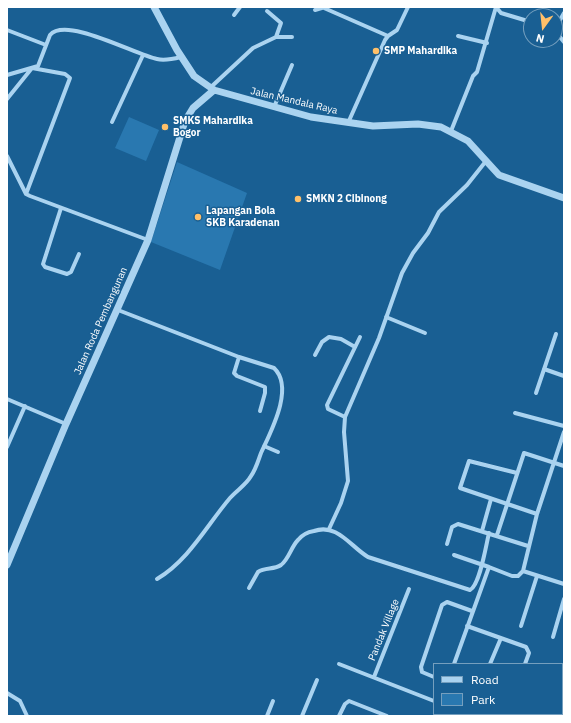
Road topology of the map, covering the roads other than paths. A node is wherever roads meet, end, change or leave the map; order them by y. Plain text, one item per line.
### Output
1 (154, 7) edge
2 (240, 7) edge
3 (324, 7) edge
4 (408, 7) edge
5 (496, 7) edge
6 (315, 10) dead end
7 (267, 11) dead end
8 (234, 15) dead end
9 (523, 19) edge
10 (7, 30) edge
11 (388, 36) junction
12 (458, 36) dead end
13 (276, 37) junction
14 (292, 37) dead end
15 (487, 43) junction
16 (46, 45) junction
17 (143, 55) junction
18 (181, 57) junction
19 (292, 66) dead end
20 (32, 68) junction
21 (7, 75) edge
22 (212, 89) junction
23 (7, 99) edge
24 (274, 107) junction
25 (112, 122) dead end
26 (348, 123) junction
27 (451, 131) junction
28 (7, 156) edge
29 (486, 161) junction
30 (26, 194) junction
31 (564, 198) edge
32 (61, 208) junction
33 (148, 240) junction
34 (79, 254) dead end
35 (118, 310) junction
36 (386, 317) junction
37 (425, 333) dead end
38 (556, 334) dead end
39 (360, 337) dead end
40 (355, 347) junction
41 (315, 355) dead end
42 (238, 357) junction
43 (544, 369) junction
44 (564, 376) edge
45 (536, 394) dead end
46 (7, 399) edge
47 (25, 406) junction
48 (260, 411) dead end
49 (515, 412) dead end
50 (345, 417) junction
51 (66, 424) junction
52 (564, 426) edge
53 (564, 432) edge
54 (264, 446) junction
55 (7, 447) edge
56 (278, 452) dead end
57 (554, 462) junction
58 (564, 466) edge
59 (517, 473) junction
60 (491, 499) junction
61 (507, 504) junction
62 (537, 514) junction
63 (329, 529) junction
64 (482, 531) junction
65 (489, 533) junction
66 (497, 535) junction
67 (447, 544) dead end
68 (528, 546) junction
69 (454, 555) dead end
70 (482, 564) junction
71 (7, 565) edge
72 (489, 567) junction
73 (523, 571) junction
74 (537, 576) junction
75 (158, 579) dead end
76 (564, 584) edge
77 (249, 588) dead end
78 (409, 589) dead end
79 (564, 599) edge
80 (472, 611) junction
81 (468, 626) junction
82 (521, 626) dead end
83 (553, 637) dead end
84 (501, 638) junction
85 (454, 663) edge
86 (490, 663) edge
87 (525, 663) edge
88 (340, 664) dead end
89 (374, 677) junction
90 (433, 678) edge
91 (317, 680) dead end
92 (7, 693) edge
93 (273, 701) dead end
94 (433, 701) edge
95 (27, 716) edge
96 (267, 716) edge
97 (302, 716) edge
98 (339, 716) edge
99 (387, 716) edge

1 - 18 street, Jalan Mandala Raya
2 - 8 street
3 - 6 street
3 - 11 street
4 - 11 street
5 - 9 street
5 - 15 street
7 - 13 street
10 - 16 street
11 - 26 street
12 - 15 street
13 - 14 street
13 - 22 street
15 - 27 street
16 - 17 street
16 - 20 street
17 - 18 street
17 - 25 street
18 - 22 street, Jalan Mandala Raya
19 - 24 street
20 - 21 street
20 - 23 street
20 - 30 street
22 - 24 street, Jalan Mandala Raya
22 - 33 street, Jalan Roda Pembangunan
24 - 26 street, Jalan Mandala Raya
26 - 27 street, Jalan Mandala Raya
27 - 29 street, Jalan Mandala Raya
28 - 30 street
29 - 31 street, Jalan Mandala Raya
29 - 36 street
30 - 32 street
32 - 33 street
32 - 34 street
33 - 35 street, Jalan Roda Pembangunan
35 - 42 street
35 - 51 street, Jalan Roda Pembangunan
36 - 37 street
36 - 50 street
38 - 43 street
39 - 40 street
40 - 41 street
40 - 50 street
42 - 48 street
42 - 54 street
43 - 44 street
43 - 45 street
46 - 47 street
47 - 51 street
47 - 55 street
49 - 52 street
50 - 63 street
51 - 71 street, Jalan Roda Pembangunan
53 - 57 street
54 - 56 street
54 - 75 street
57 - 58 street
57 - 59 street
57 - 62 street
59 - 60 street
59 - 61 street
60 - 61 street
60 - 64 street
61 - 62 street
61 - 66 street
62 - 68 street
63 - 70 street
63 - 77 street
64 - 65 street
64 - 67 street
65 - 66 street
65 - 70 street
66 - 68 street
68 - 73 street
69 - 70 street
70 - 72 street
72 - 73 street
72 - 80 street
73 - 74 street
74 - 76 street
74 - 82 street
78 - 89 street, Pandak Village
79 - 83 street
80 - 81 street
80 - 90 street
81 - 84 street
81 - 85 street
84 - 86 street
84 - 87 street
88 - 89 street, Pandak Village
89 - 94 street, Pandak Village
91 - 97 street
92 - 95 street
93 - 96 street
98 - 99 street

